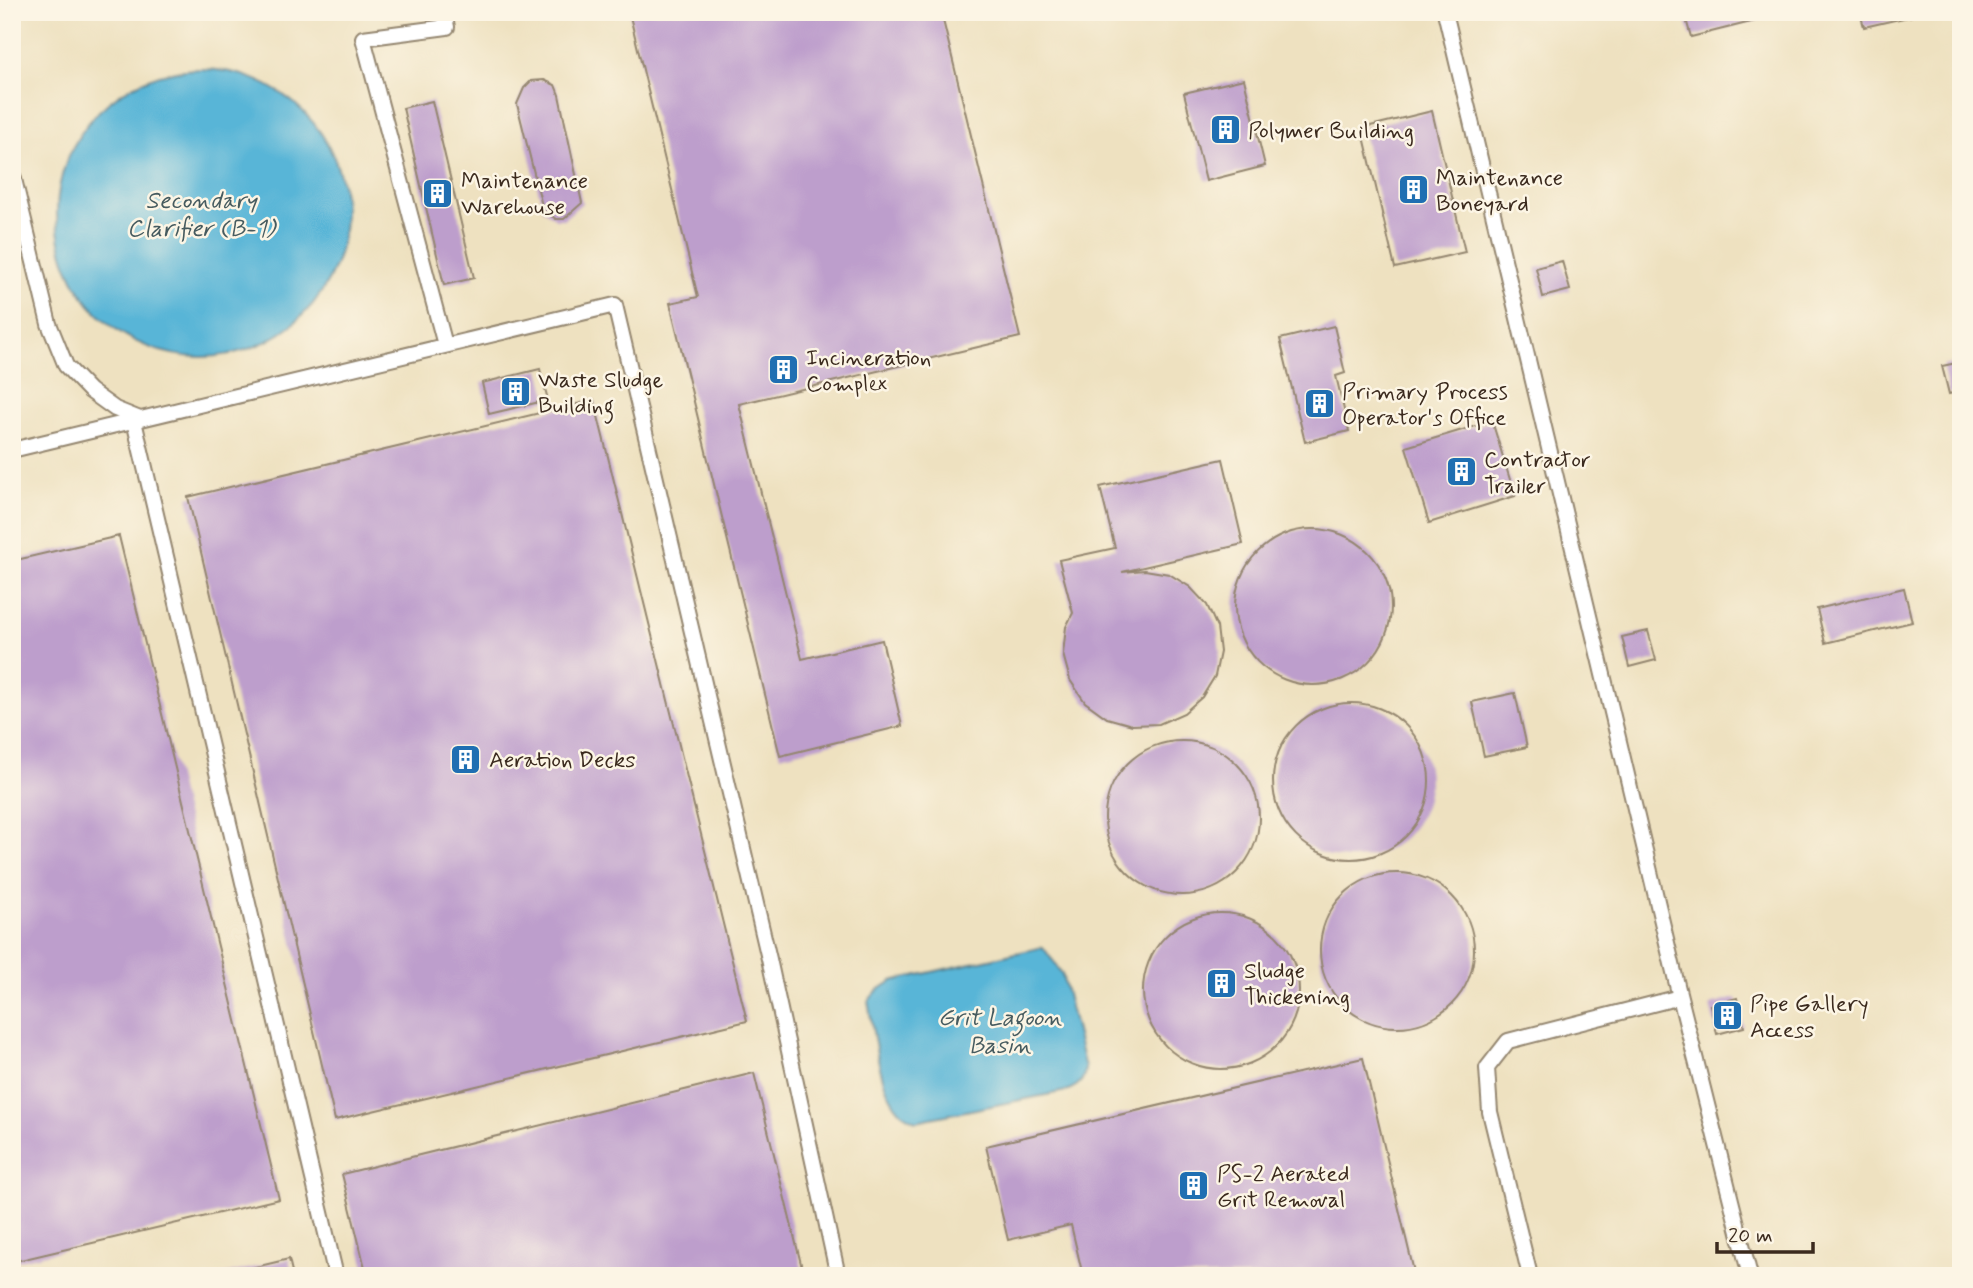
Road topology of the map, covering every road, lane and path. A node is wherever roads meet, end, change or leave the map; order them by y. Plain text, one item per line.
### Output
1 (444, 12) edge
2 (1445, 12) edge
3 (12, 171) edge
4 (445, 345) junction
5 (137, 420) junction
6 (12, 450) edge
7 (1680, 997) junction
8 (337, 1276) edge
9 (838, 1276) edge
10 (1530, 1276) edge
11 (1750, 1276) edge

1 - 4 lane
2 - 7 lane
3 - 5 lane
4 - 5 lane
4 - 9 lane
5 - 6 lane
5 - 8 lane
7 - 10 lane
7 - 11 lane

